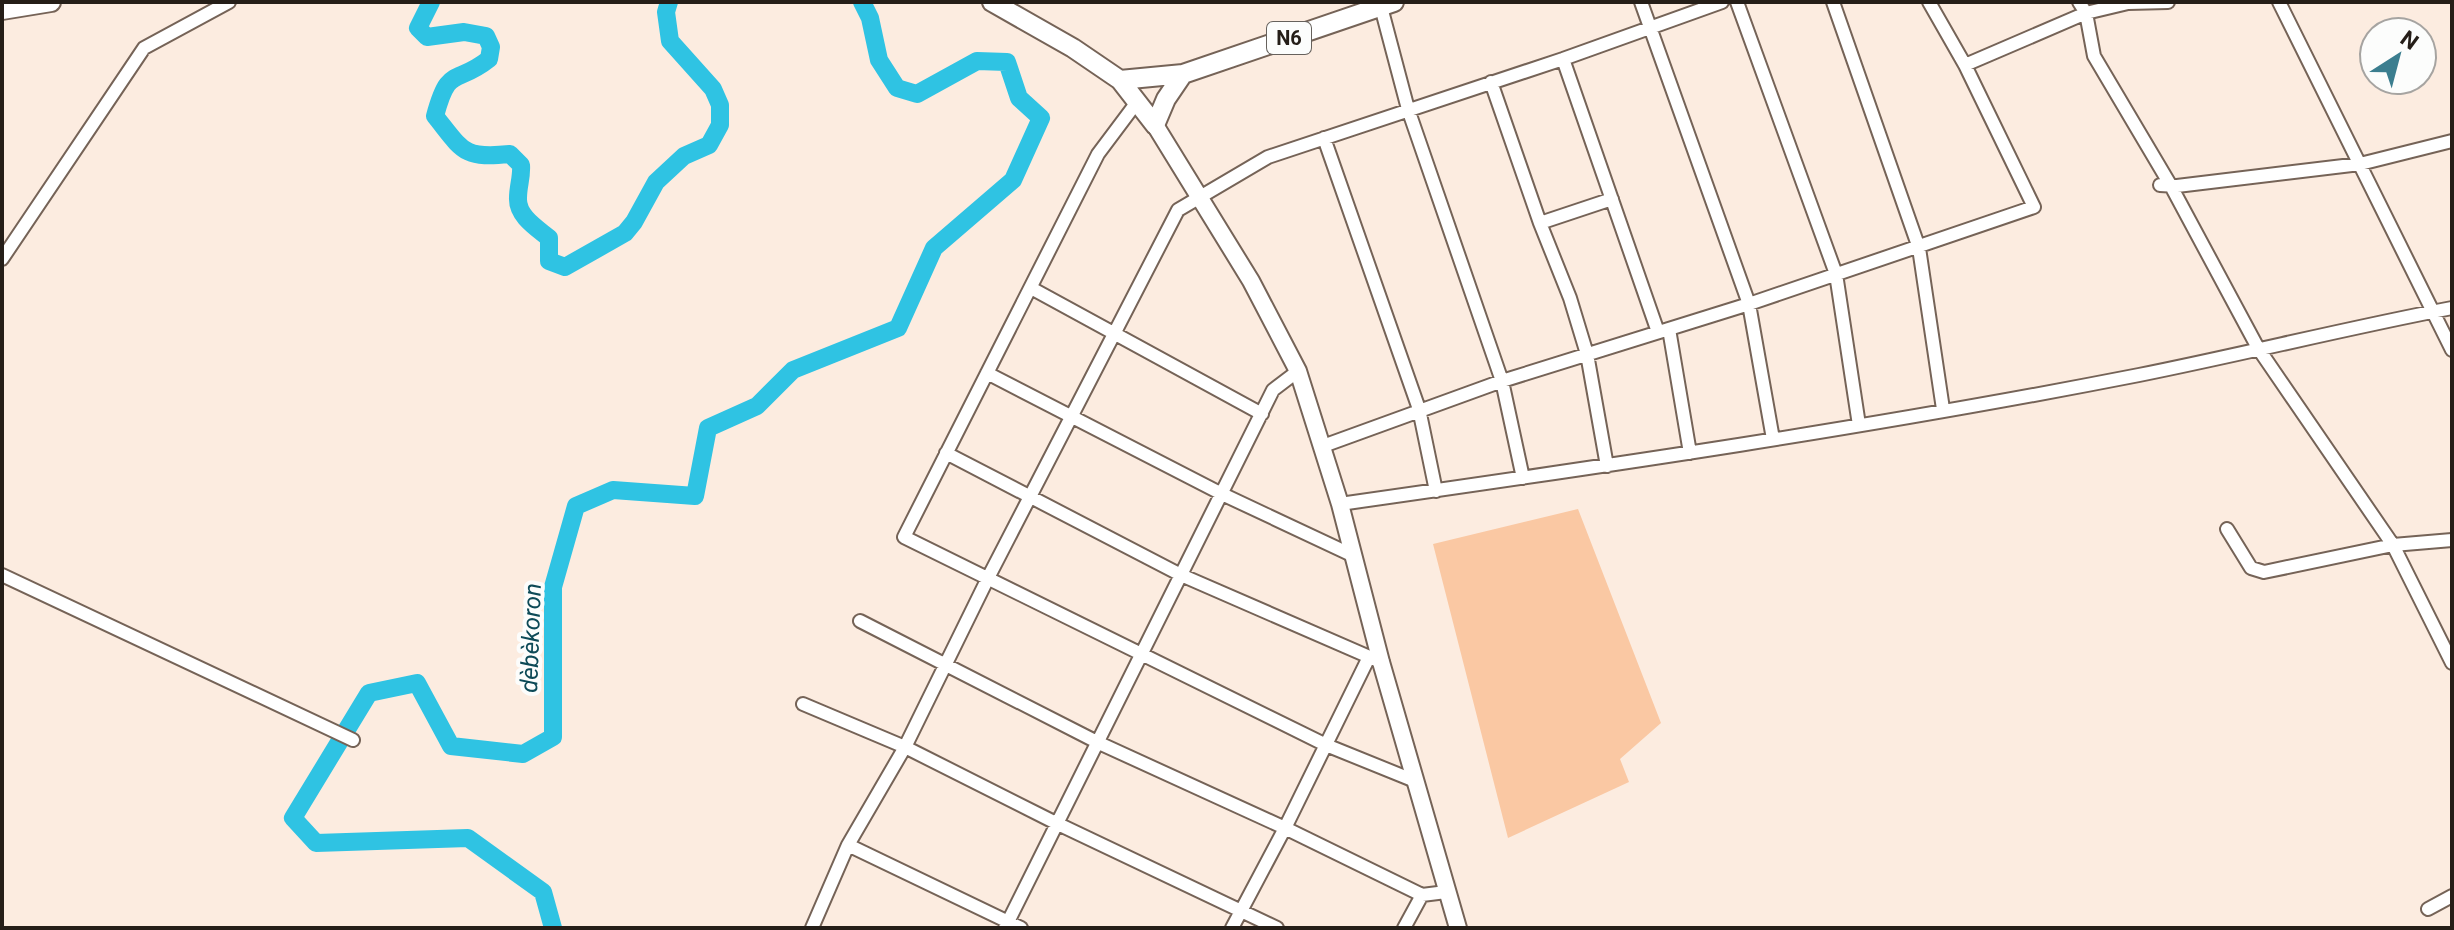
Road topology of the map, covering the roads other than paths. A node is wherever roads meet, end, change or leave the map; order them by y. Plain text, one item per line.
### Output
1 (51, 2) edge
2 (229, 2) edge
3 (992, 2) edge
4 (1641, 2) edge
5 (1722, 2) edge
6 (1737, 2) edge
7 (1833, 2) edge
8 (1929, 2) edge
9 (2168, 2) edge
10 (2279, 2) edge
11 (1388, 4) edge
12 (2083, 8) edge
13 (2, 10) edge
14 (1649, 28) junction
15 (1563, 59) junction
16 (1965, 65) junction
17 (1183, 74) junction
18 (1120, 80) junction
19 (1491, 82) junction
20 (1137, 102) junction
21 (1408, 109) junction
22 (1155, 125) junction
23 (1324, 138) junction
24 (2452, 141) edge
25 (2360, 164) junction
26 (2165, 186) junction
27 (1200, 197) junction
28 (1612, 199) junction
29 (1540, 223) junction
30 (1919, 248) junction
31 (2, 259) edge
32 (1836, 274) junction
33 (1031, 288) junction
34 (1749, 304) junction
35 (2452, 308) edge
36 (2433, 312) junction
37 (1663, 330) junction
38 (1114, 335) junction
39 (2258, 348) junction
40 (2452, 350) edge
41 (1587, 354) junction
42 (1298, 371) junction
43 (987, 373) junction
44 (1502, 381) junction
45 (1419, 409) junction
46 (1943, 409) junction
47 (1262, 414) junction
48 (1071, 418) junction
49 (1859, 425) junction
50 (1773, 439) junction
51 (1323, 446) junction
52 (946, 453) junction
53 (1690, 453) junction
54 (1607, 466) junction
55 (1523, 478) junction
56 (1436, 491) junction
57 (1222, 494) junction
58 (1030, 498) junction
59 (1340, 504) junction
60 (2227, 529) dead end
61 (2452, 540) edge
62 (2393, 545) junction
63 (1354, 556) junction
64 (2, 575) edge
65 (1181, 575) junction
66 (988, 578) junction
67 (860, 621) dead end
68 (1143, 653) junction
69 (1375, 660) junction
70 (2452, 663) edge
71 (947, 666) junction
72 (803, 704) dead end
73 (353, 740) dead end
74 (1099, 743) junction
75 (1326, 745) junction
76 (905, 747) junction
77 (1415, 781) junction
78 (1056, 823) junction
79 (1285, 828) junction
80 (848, 845) junction
81 (1446, 892) junction
82 (1422, 895) junction
83 (2452, 896) edge
84 (2428, 909) dead end
85 (1241, 910) junction
86 (1007, 925) edge
87 (812, 928) edge
88 (1021, 928) edge
89 (1232, 928) edge
90 (1277, 928) edge
91 (1404, 928) edge
92 (1458, 928) edge

1 - 13 highway
2 - 31 street
3 - 18 highway
4 - 14 street
5 - 14 street
6 - 32 street
7 - 30 street
8 - 16 street
9 - 12 street
10 - 25 street
11 - 17 highway, N6
11 - 21 street
12 - 16 street
12 - 26 street
14 - 15 street
14 - 34 street
15 - 19 street
15 - 28 street
16 - 30 street
17 - 18 highway, N6
17 - 22 highway
18 - 20 highway
19 - 21 street
19 - 29 street
20 - 22 highway
20 - 33 street
21 - 23 street
21 - 44 street
22 - 27 main road
23 - 27 street
23 - 45 street
24 - 25 street
25 - 26 street
25 - 36 street
26 - 39 street
27 - 38 street
27 - 42 main road
28 - 29 street
28 - 37 street
29 - 41 street
30 - 32 street
30 - 46 street
32 - 34 street
32 - 49 street
33 - 38 street
33 - 43 street
34 - 37 street
34 - 50 street
35 - 36 street
36 - 39 street
36 - 40 street
37 - 41 street
37 - 53 street
38 - 47 street
38 - 48 street
39 - 46 street
39 - 62 street
41 - 44 street
41 - 54 street
42 - 47 street
42 - 51 main road
43 - 48 street
43 - 52 street
44 - 45 street
44 - 55 street
45 - 51 street
45 - 56 street
46 - 49 street
47 - 57 street
48 - 57 street
48 - 58 street
49 - 50 street
50 - 53 street
51 - 59 main road
52 - 58 street
52 - 66 street
53 - 54 street
54 - 55 street
55 - 56 street
56 - 59 street
57 - 63 street
57 - 65 street
58 - 65 street
58 - 66 street
59 - 63 main road
60 - 62 street
61 - 62 street
62 - 70 street
63 - 69 main road
64 - 73 street
65 - 68 street
65 - 69 street
66 - 68 street
66 - 71 street
67 - 71 street
68 - 74 street
68 - 75 street
69 - 75 street
69 - 77 main road
71 - 74 street
71 - 76 street
72 - 76 street
74 - 78 street
74 - 79 street
75 - 77 street
75 - 79 street
76 - 78 street
76 - 80 street
77 - 81 main road
78 - 85 street
78 - 86 street
79 - 82 street
79 - 85 street
80 - 86 street
80 - 87 street
81 - 82 street
81 - 92 main road
82 - 91 street
83 - 84 street
85 - 89 street
85 - 90 street
86 - 88 street

